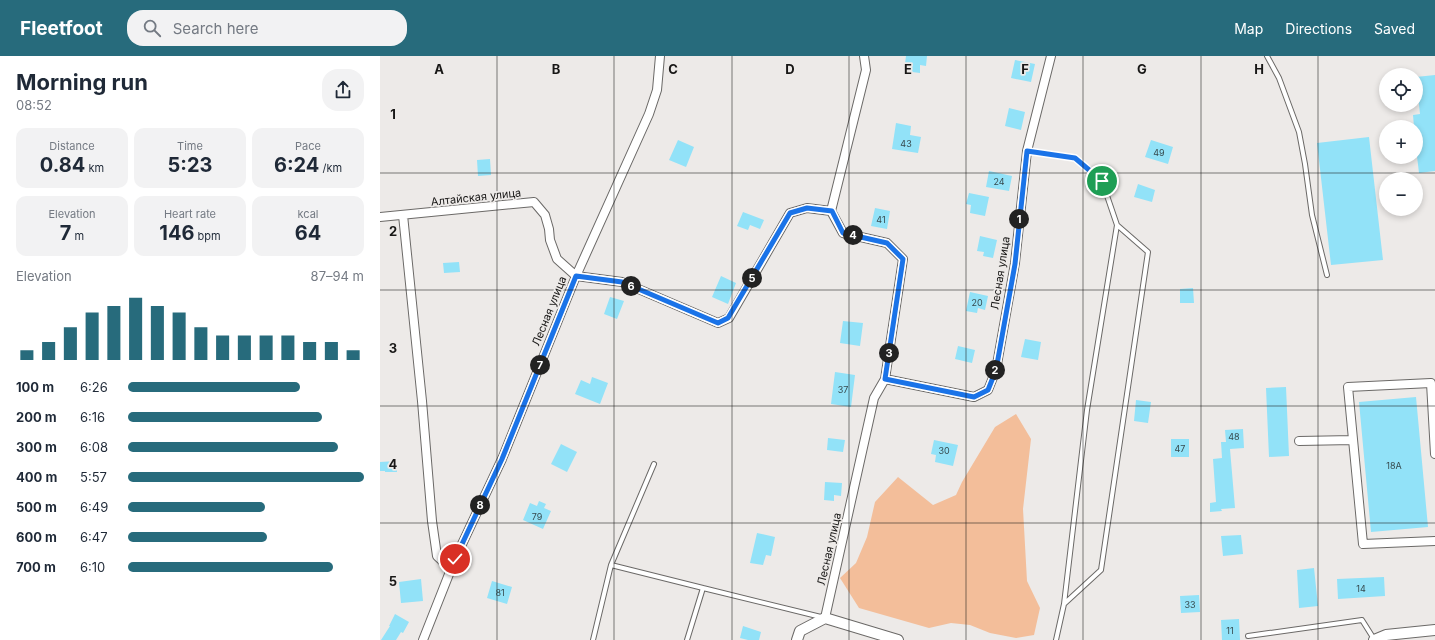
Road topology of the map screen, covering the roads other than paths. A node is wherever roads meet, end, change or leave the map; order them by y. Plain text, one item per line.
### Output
1 (660, 56) edge
2 (864, 56) edge
3 (1051, 56) edge
4 (1267, 56) edge
5 (1027, 151) junction
6 (832, 211) junction
7 (403, 215) junction
8 (380, 217) edge
9 (1116, 225) junction
10 (1327, 275) dead end
11 (576, 276) junction
12 (885, 379) junction
13 (1353, 440) junction
14 (1299, 441) dead end
15 (1435, 454) edge
16 (654, 464) dead end
17 (1435, 541) edge
18 (611, 565) junction
19 (451, 569) junction
20 (704, 588) junction
21 (1064, 604) junction
22 (825, 618) junction
23 (1435, 630) edge
24 (1248, 636) dead end
25 (423, 640) edge
26 (593, 640) edge
27 (687, 640) edge
28 (797, 640) edge
29 (898, 640) edge
30 (1056, 640) edge
31 (1374, 640) edge

1 - 11 street, Лесная улица
2 - 6 street
3 - 5 street, Лесная улица
4 - 10 lane
5 - 9 lane
5 - 12 street, Лесная улица
6 - 11 street
6 - 12 street, Лесная улица
7 - 8 street, Алтайская улица
7 - 11 street, Алтайская улица
7 - 19 street
9 - 21 lane
9 - 21 lane
11 - 19 street, Лесная улица
12 - 22 street, Лесная улица
13 - 14 street
13 - 15 street
13 - 17 street
16 - 18 lane
18 - 20 lane
18 - 26 lane
19 - 25 street, Лесная улица
20 - 22 lane
20 - 27 lane
21 - 30 lane
22 - 28 street
22 - 29 street
23 - 31 street
24 - 31 lane

